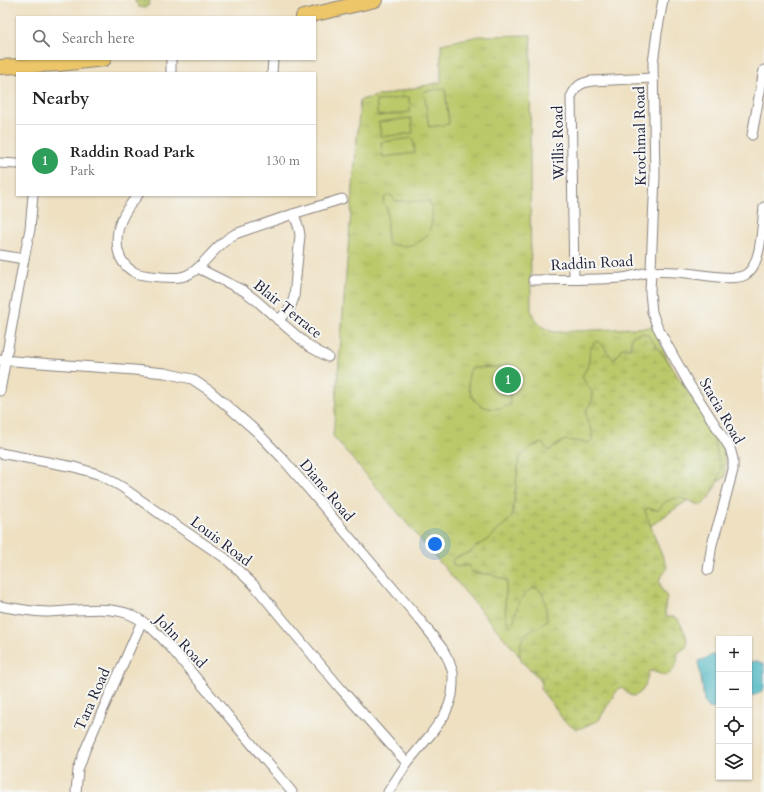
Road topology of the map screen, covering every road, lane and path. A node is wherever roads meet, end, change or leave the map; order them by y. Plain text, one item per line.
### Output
1 (375, 0) edge
2 (663, 0) edge
3 (308, 16) edge
4 (95, 60) edge
5 (171, 60) edge
6 (273, 60) edge
7 (0, 67) edge
8 (764, 70) edge
9 (171, 72) edge
10 (272, 72) edge
11 (654, 78) junction
12 (752, 135) dead end
13 (0, 162) edge
14 (16, 164) edge
15 (33, 196) edge
16 (137, 196) edge
17 (342, 199) dead end
18 (764, 207) edge
19 (293, 214) junction
20 (0, 255) edge
21 (24, 259) junction
22 (198, 268) junction
23 (652, 272) junction
24 (574, 279) junction
25 (533, 280) dead end
26 (278, 320) junction
27 (328, 357) dead end
28 (3, 361) edge
29 (0, 390) edge
30 (0, 453) edge
31 (708, 570) dead end
32 (0, 606) edge
33 (142, 620) junction
34 (407, 763) junction
35 (76, 792) edge
36 (292, 792) edge
37 (388, 792) edge

1 - 3 main road
2 - 11 street, Krochmal Road
4 - 7 main road
5 - 9 street
6 - 10 street
8 - 12 street
11 - 23 street, Krochmal Road
11 - 24 street, Willis Road
13 - 14 street
15 - 21 street
16 - 22 street
17 - 19 street
18 - 23 street, Raddin Road
19 - 22 street
19 - 26 street
20 - 21 street
21 - 28 street
22 - 26 street, Blair Terrace
23 - 24 street, Raddin Road
23 - 31 street, Stacia Road
24 - 25 street, Raddin Road
26 - 27 street, Blair Terrace
28 - 29 street
28 - 34 street, Diane Road
30 - 34 street, Louis Road
32 - 33 street, John Road
33 - 35 street, Tara Road
33 - 36 street, John Road
34 - 37 street, Diane Road

